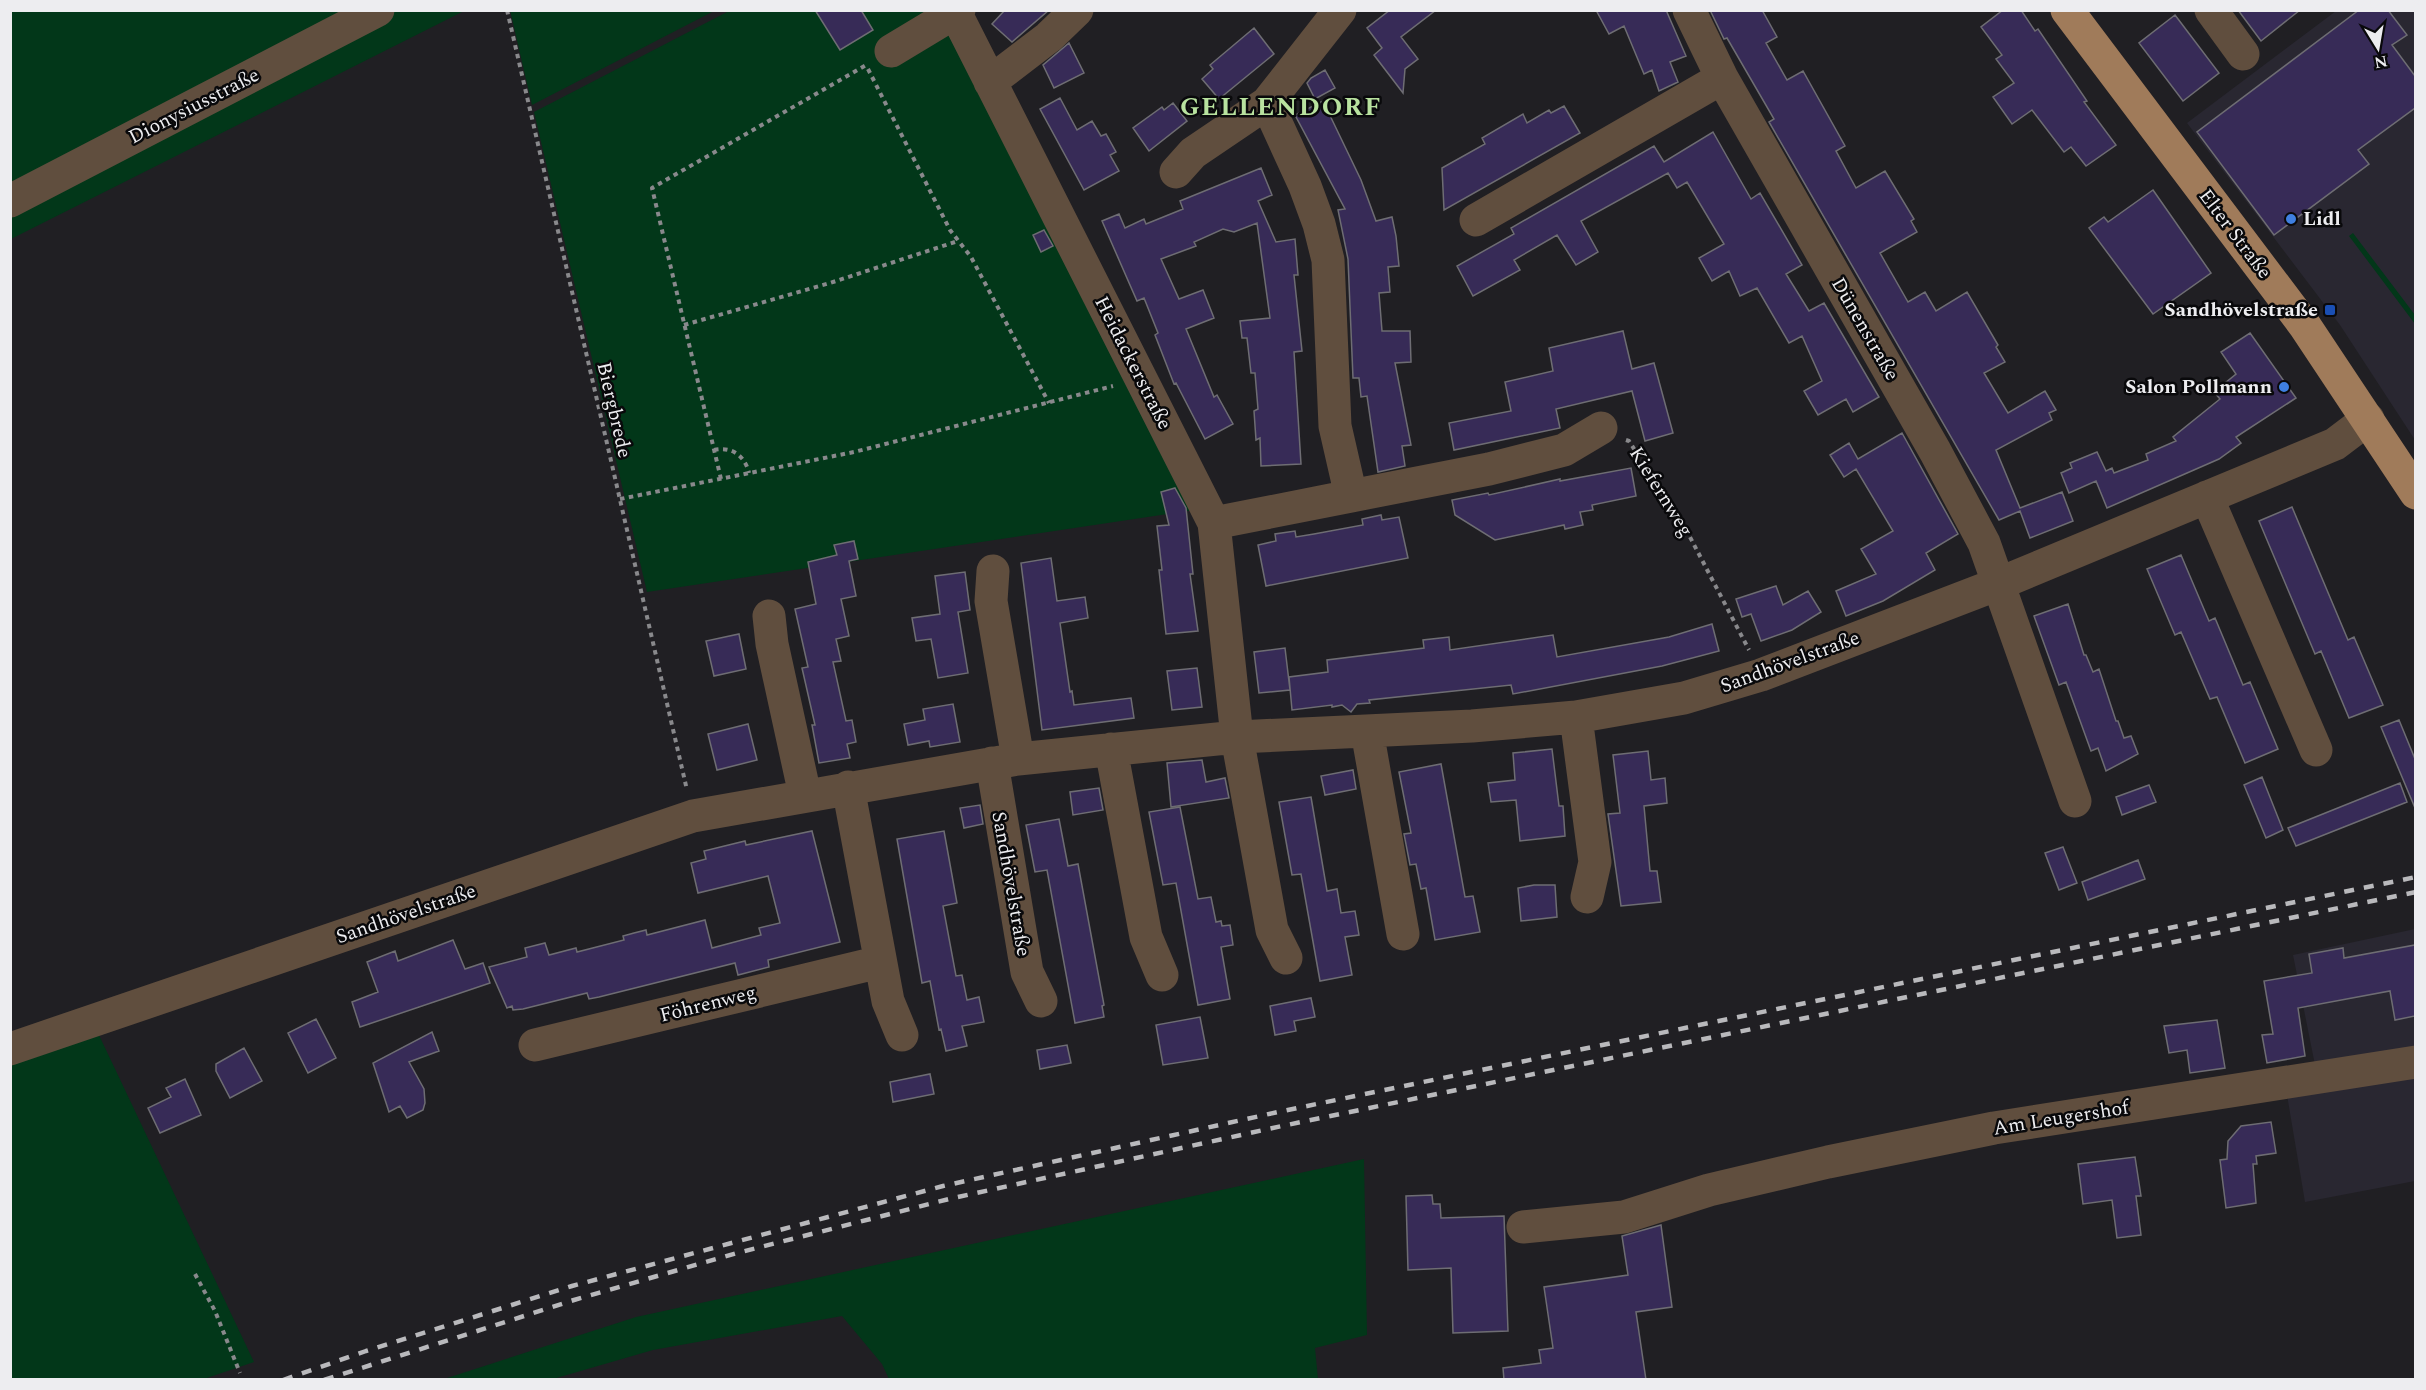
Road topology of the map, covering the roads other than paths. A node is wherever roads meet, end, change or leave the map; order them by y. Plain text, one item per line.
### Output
1 (378, 10) edge
2 (1077, 10) edge
3 (1340, 10) edge
4 (1689, 10) edge
5 (2067, 10) edge
6 (2211, 10) edge
7 (956, 12) edge
8 (2243, 54) dead end
9 (879, 58) road end
10 (1722, 78) junction
11 (990, 82) junction
12 (1267, 104) junction
13 (1176, 172) dead end
14 (10, 201) edge
15 (1476, 220) dead end
16 (2368, 419) junction
17 (1601, 428) road end
18 (2415, 493) edge
19 (1351, 496) junction
20 (2207, 497) junction
21 (1214, 523) junction
22 (993, 571) dead end
23 (1998, 585) junction
24 (769, 616) dead end
25 (1576, 717) junction
26 (1367, 731) junction
27 (1237, 737) junction
28 (1112, 749) junction
29 (2316, 750) dead end
30 (1005, 761) junction
31 (848, 787) junction
32 (805, 795) junction
33 (2075, 801) dead end
34 (1587, 897) dead end
35 (1403, 934) dead end
36 (1286, 958) dead end
37 (880, 963) junction
38 (1162, 975) dead end
39 (1041, 1001) dead end
40 (902, 1035) dead end
41 (535, 1045) dead end
42 (10, 1049) edge
43 (2415, 1062) edge
44 (1523, 1227) dead end

1 - 14 street, Dionysiusstraße
2 - 11 street
3 - 12 street
4 - 10 street, Dünenstraße
5 - 16 main road, Elter Straße
6 - 8 street
7 - 9 street
7 - 11 street, Heidackerstraße
10 - 15 street
10 - 23 street, Dünenstraße
11 - 21 street, Heidackerstraße
12 - 13 street
12 - 19 street
16 - 18 main road, Elter Straße
16 - 20 street, Sandhövelstraße
17 - 19 street
19 - 21 street
20 - 23 street, Sandhövelstraße
20 - 29 street
21 - 27 street, Heidackerstraße
22 - 30 street, Sandhövelstraße
23 - 25 street, Sandhövelstraße
23 - 33 street
24 - 32 street
25 - 26 street, Sandhövelstraße
25 - 34 street
26 - 27 street, Sandhövelstraße
26 - 35 street
27 - 28 street, Sandhövelstraße
27 - 36 street
28 - 30 street, Sandhövelstraße
28 - 38 street
30 - 31 street, Sandhövelstraße
30 - 39 street, Sandhövelstraße
31 - 32 street, Sandhövelstraße
31 - 37 street
32 - 42 street, Sandhövelstraße
37 - 40 street
37 - 41 street, Föhrenweg
43 - 44 street, Am Leugershof

